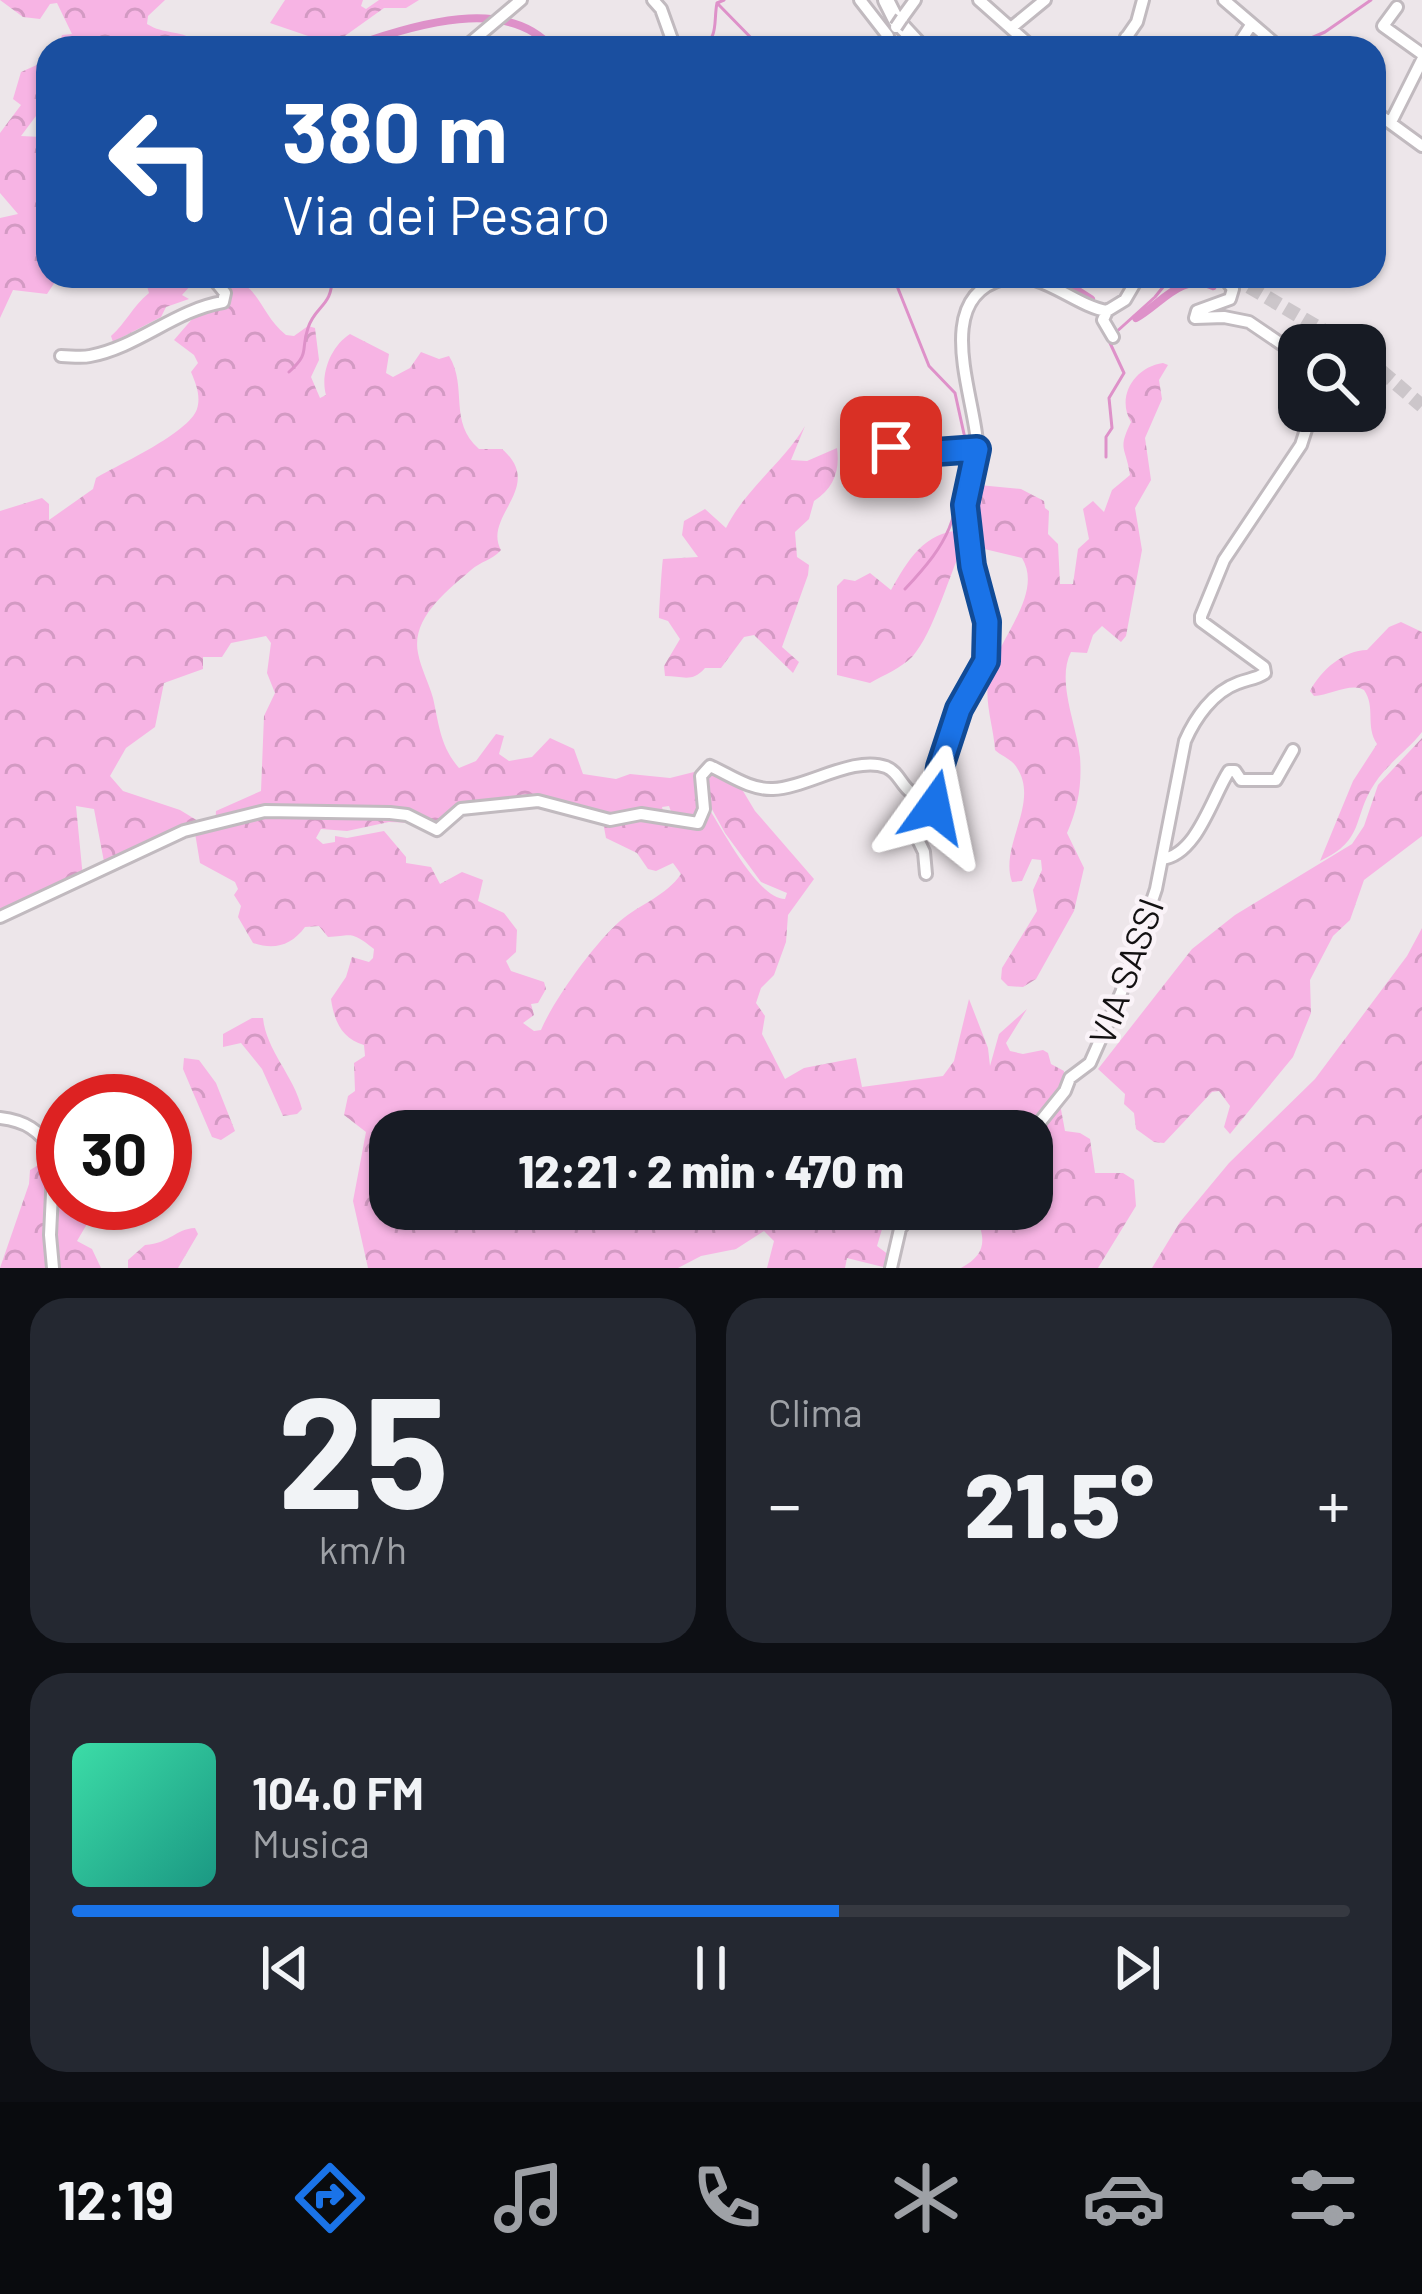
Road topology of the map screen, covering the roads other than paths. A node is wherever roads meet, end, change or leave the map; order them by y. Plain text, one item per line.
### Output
1 (653, 0) edge
2 (860, 0) edge
3 (886, 0) edge
4 (915, 0) edge
5 (979, 0) edge
6 (1045, 0) edge
7 (1143, 0) edge
8 (1224, 0) edge
9 (516, 4) edge
10 (1397, 7) dead end
11 (1252, 25) junction
12 (895, 27) junction
13 (1012, 27) junction
14 (479, 36) edge
15 (672, 36) edge
16 (889, 36) edge
17 (911, 36) edge
18 (1021, 36) edge
19 (1127, 36) edge
20 (1244, 36) edge
21 (1265, 36) edge
22 (1422, 57) edge
23 (1386, 119) edge
24 (1391, 122) junction
25 (1422, 146) edge
26 (221, 288) edge
27 (985, 288) edge
28 (1054, 288) edge
29 (1132, 288) edge
30 (1232, 288) edge
31 (1107, 310) junction
32 (1112, 336) dead end
33 (1278, 342) edge
34 (61, 356) dead end
35 (1305, 432) edge
36 (858, 439) dead end
37 (977, 449) junction
38 (1293, 750) dead end
39 (940, 767) junction
40 (921, 791) junction
41 (934, 807) dead end
42 (1162, 859) junction
43 (926, 874) dead end
44 (0, 916) edge
45 (1050, 1110) edge
46 (0, 1118) edge
47 (900, 1230) edge
48 (53, 1268) edge
49 (891, 1268) edge

1 - 15 street
2 - 12 street
3 - 17 main road
4 - 12 street
5 - 13 street
6 - 13 street
7 - 19 street
8 - 11 street
9 - 14 street
10 - 22 street
11 - 20 street
11 - 21 street
12 - 16 street
13 - 18 street
22 - 24 street
23 - 24 street
24 - 25 street
26 - 34 street
27 - 37 street
28 - 31 street
29 - 31 street
30 - 33 street
31 - 32 street
35 - 42 street, VIA SASSI
36 - 37 street
37 - 39 street
38 - 42 street
39 - 40 street
39 - 41 street
40 - 43 street
40 - 44 street
42 - 45 street, VIA SASSI
46 - 48 street
47 - 49 street

